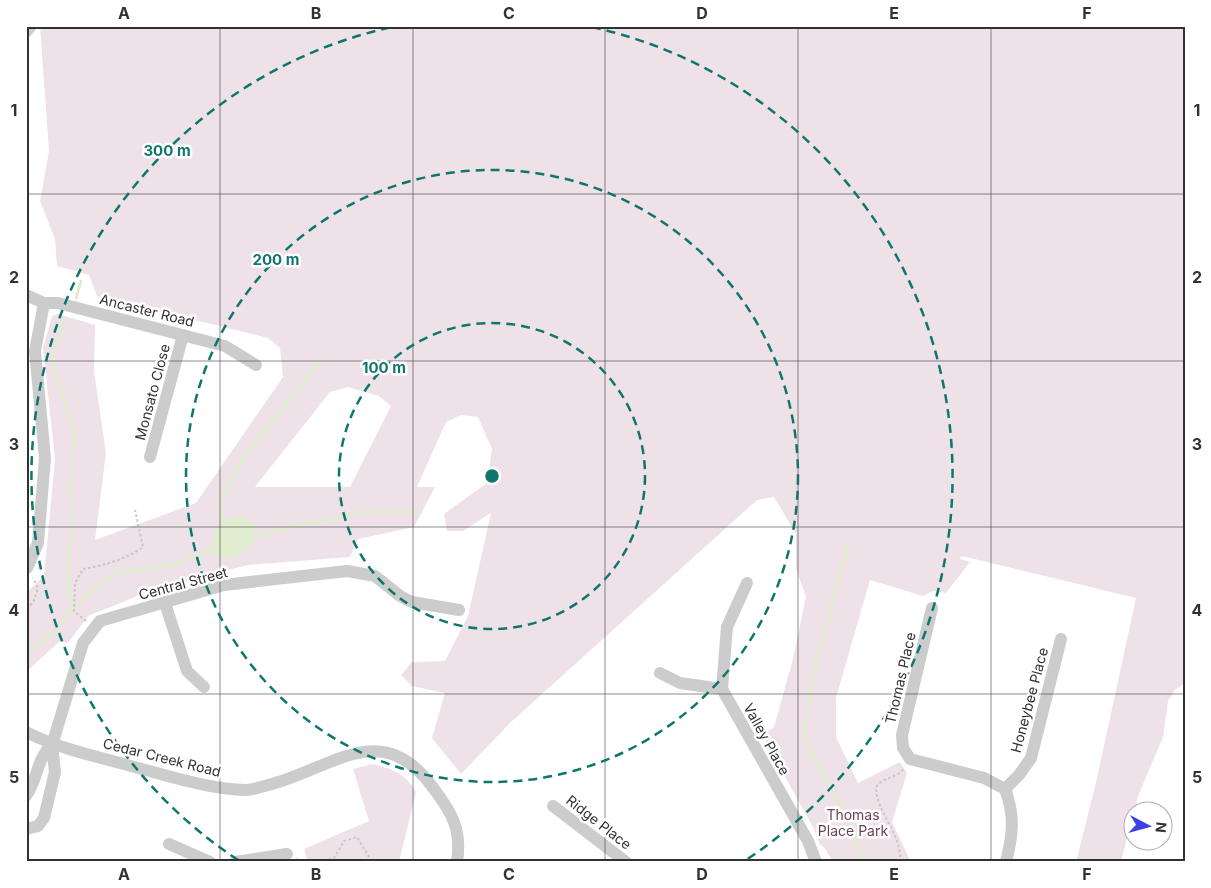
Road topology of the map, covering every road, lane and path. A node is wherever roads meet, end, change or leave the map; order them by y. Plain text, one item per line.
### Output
1 (31, 26) edge
2 (26, 32) edge
3 (26, 295) edge
4 (44, 303) junction
5 (183, 335) junction
6 (256, 365) dead end
7 (150, 457) dead end
8 (135, 510) dead end
9 (27, 568) edge
10 (747, 583) dead end
11 (165, 603) junction
12 (26, 608) edge
13 (932, 608) dead end
14 (459, 610) dead end
15 (95, 628) junction
16 (1061, 639) dead end
17 (660, 673) dead end
18 (204, 687) dead end
19 (722, 689) junction
20 (26, 732) edge
21 (52, 745) junction
22 (910, 760) junction
23 (1005, 789) junction
24 (26, 796) edge
25 (553, 806) dead end
26 (26, 829) edge
27 (168, 844) dead end
28 (287, 854) dead end
29 (210, 862) edge
30 (235, 862) edge
31 (319, 862) edge
32 (372, 862) edge
33 (400, 862) edge
34 (423, 862) edge
35 (457, 862) edge
36 (626, 862) edge
37 (816, 862) edge
38 (900, 862) edge
39 (1006, 862) edge

1 - 2 street
3 - 4 street, Ancaster Road
4 - 5 street, Ancaster Road
4 - 9 street
5 - 6 street, Ancaster Road
5 - 7 street, Monsato Close
8 - 15 path
9 - 12 path
10 - 19 street
11 - 14 street, Central Street
11 - 15 street, Central Street
11 - 18 street
13 - 22 street, Thomas Place
15 - 21 street, Central Street
16 - 23 street, Honeybee Place
17 - 19 street
19 - 37 street, Valley Place
20 - 21 street, Cedar Creek Road
21 - 24 street
21 - 26 street
21 - 35 street, Cedar Creek Road
22 - 23 street
22 - 38 path
23 - 39 street
25 - 36 street, Ridge Place
27 - 29 street
28 - 30 street
31 - 32 path
33 - 34 path

